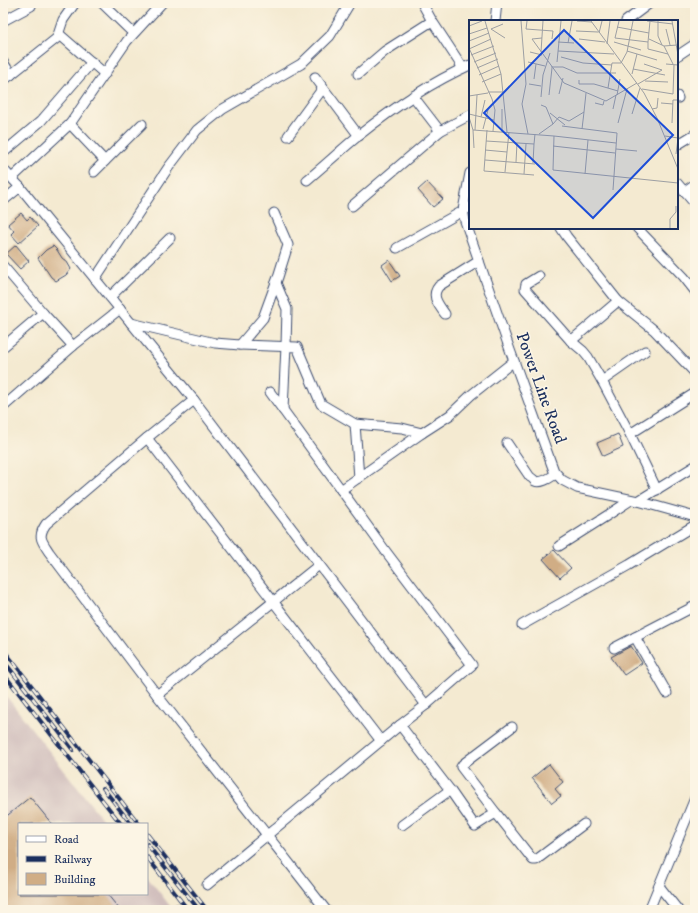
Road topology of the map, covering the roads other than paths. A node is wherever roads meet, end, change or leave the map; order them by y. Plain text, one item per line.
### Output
1 (75, 3) edge
2 (102, 3) edge
3 (162, 3) edge
4 (350, 3) edge
5 (422, 3) edge
6 (489, 3) edge
7 (497, 3) edge
8 (650, 3) edge
9 (31, 6) dead end
10 (495, 17) edge
11 (627, 20) edge
12 (3, 21) edge
13 (432, 21) junction
14 (134, 32) junction
15 (59, 34) junction
16 (695, 44) edge
17 (678, 55) edge
18 (3, 62) edge
19 (92, 62) junction
20 (467, 66) edge
21 (105, 74) junction
22 (358, 74) dead end
23 (11, 75) junction
24 (315, 77) dead end
25 (3, 81) edge
26 (323, 88) junction
27 (413, 96) junction
28 (469, 116) edge
29 (70, 124) junction
30 (142, 124) dead end
31 (440, 132) junction
32 (695, 134) edge
33 (288, 136) dead end
34 (358, 136) junction
35 (678, 144) edge
36 (3, 153) edge
37 (105, 161) junction
38 (3, 169) edge
39 (94, 172) dead end
40 (12, 178) junction
41 (307, 180) dead end
42 (469, 181) edge
43 (695, 184) edge
44 (20, 187) junction
45 (680, 190) edge
46 (3, 201) edge
47 (695, 204) edge
48 (352, 206) dead end
49 (466, 208) edge
50 (274, 213) dead end
51 (562, 229) edge
52 (639, 229) edge
53 (170, 238) dead end
54 (397, 248) dead end
55 (479, 261) junction
56 (4, 270) edge
57 (539, 276) dead end
58 (95, 279) junction
59 (276, 283) junction
60 (695, 292) edge
61 (110, 297) junction
62 (618, 301) junction
63 (120, 309) junction
64 (43, 313) junction
65 (445, 314) dead end
66 (131, 323) junction
67 (572, 341) junction
68 (240, 345) junction
69 (73, 346) junction
70 (286, 346) junction
71 (3, 347) edge
72 (645, 352) dead end
73 (514, 361) junction
74 (695, 372) edge
75 (602, 381) junction
76 (270, 392) dead end
77 (695, 393) edge
78 (194, 400) junction
79 (3, 407) edge
80 (283, 410) junction
81 (355, 424) junction
82 (422, 433) junction
83 (630, 434) junction
84 (147, 438) junction
85 (507, 443) dead end
86 (695, 466) edge
87 (556, 474) junction
88 (359, 478) junction
89 (341, 490) junction
90 (657, 490) junction
91 (634, 501) junction
92 (695, 517) edge
93 (695, 525) edge
94 (559, 546) dead end
95 (319, 565) junction
96 (274, 601) junction
97 (695, 606) edge
98 (522, 625) dead end
99 (635, 637) junction
100 (614, 648) dead end
101 (667, 692) dead end
102 (157, 695) junction
103 (426, 705) junction
104 (400, 725) junction
105 (512, 727) dead end
106 (381, 740) junction
107 (450, 790) junction
108 (695, 800) edge
109 (496, 813) junction
110 (584, 824) dead end
111 (402, 825) dead end
112 (267, 835) junction
113 (206, 885) dead end
114 (659, 886) junction
115 (326, 910) edge
116 (649, 910) edge
117 (678, 910) edge

1 - 15 street
2 - 14 street
3 - 14 street
4 - 58 street
5 - 13 street
6 - 10 street
7 - 10 street
8 - 11 street
9 - 12 street
13 - 20 street
13 - 22 street
14 - 21 street
15 - 19 street
15 - 23 street
16 - 17 street
18 - 23 street
19 - 21 street
19 - 36 street
20 - 27 street
21 - 29 street
23 - 25 street
24 - 26 street
26 - 33 street
26 - 34 street
27 - 31 street
27 - 34 street
28 - 31 street
29 - 37 street
29 - 40 street
30 - 37 street
31 - 48 street
32 - 35 street
34 - 41 street
37 - 39 street
38 - 40 street
40 - 44 street
42 - 49 street, Power Line Road
43 - 45 street
44 - 46 street
44 - 58 street
45 - 47 street
49 - 54 street
49 - 55 street, Power Line Road
50 - 59 street
51 - 62 street
52 - 60 street
53 - 61 street
55 - 65 street
55 - 73 street, Power Line Road
56 - 64 street
57 - 67 street
58 - 61 street
59 - 68 street
59 - 70 street
61 - 63 street
62 - 67 street
62 - 74 street
63 - 66 street
63 - 69 street
64 - 69 street
64 - 71 street
66 - 68 street
66 - 78 street
67 - 75 street
68 - 70 street
69 - 79 street
70 - 80 street
70 - 81 street
72 - 75 street
73 - 82 street
73 - 87 street, Power Line Road
75 - 83 street
76 - 80 street
77 - 83 street
78 - 84 street
78 - 95 street
80 - 89 street
81 - 82 street
81 - 88 street
82 - 88 street
83 - 90 street
84 - 96 street
84 - 102 street
85 - 87 street
86 - 90 street
87 - 91 street
88 - 89 street
89 - 103 street
90 - 91 street
91 - 92 street
91 - 94 street
93 - 98 street
95 - 96 street
95 - 103 street
96 - 102 street
96 - 106 street
97 - 99 street
99 - 100 street
99 - 101 street
102 - 112 street
103 - 104 street
104 - 106 street
104 - 107 street
105 - 109 street
106 - 112 street
107 - 109 street
107 - 111 street
108 - 114 street
109 - 110 street
112 - 113 street
112 - 115 street
114 - 116 street
114 - 117 street

